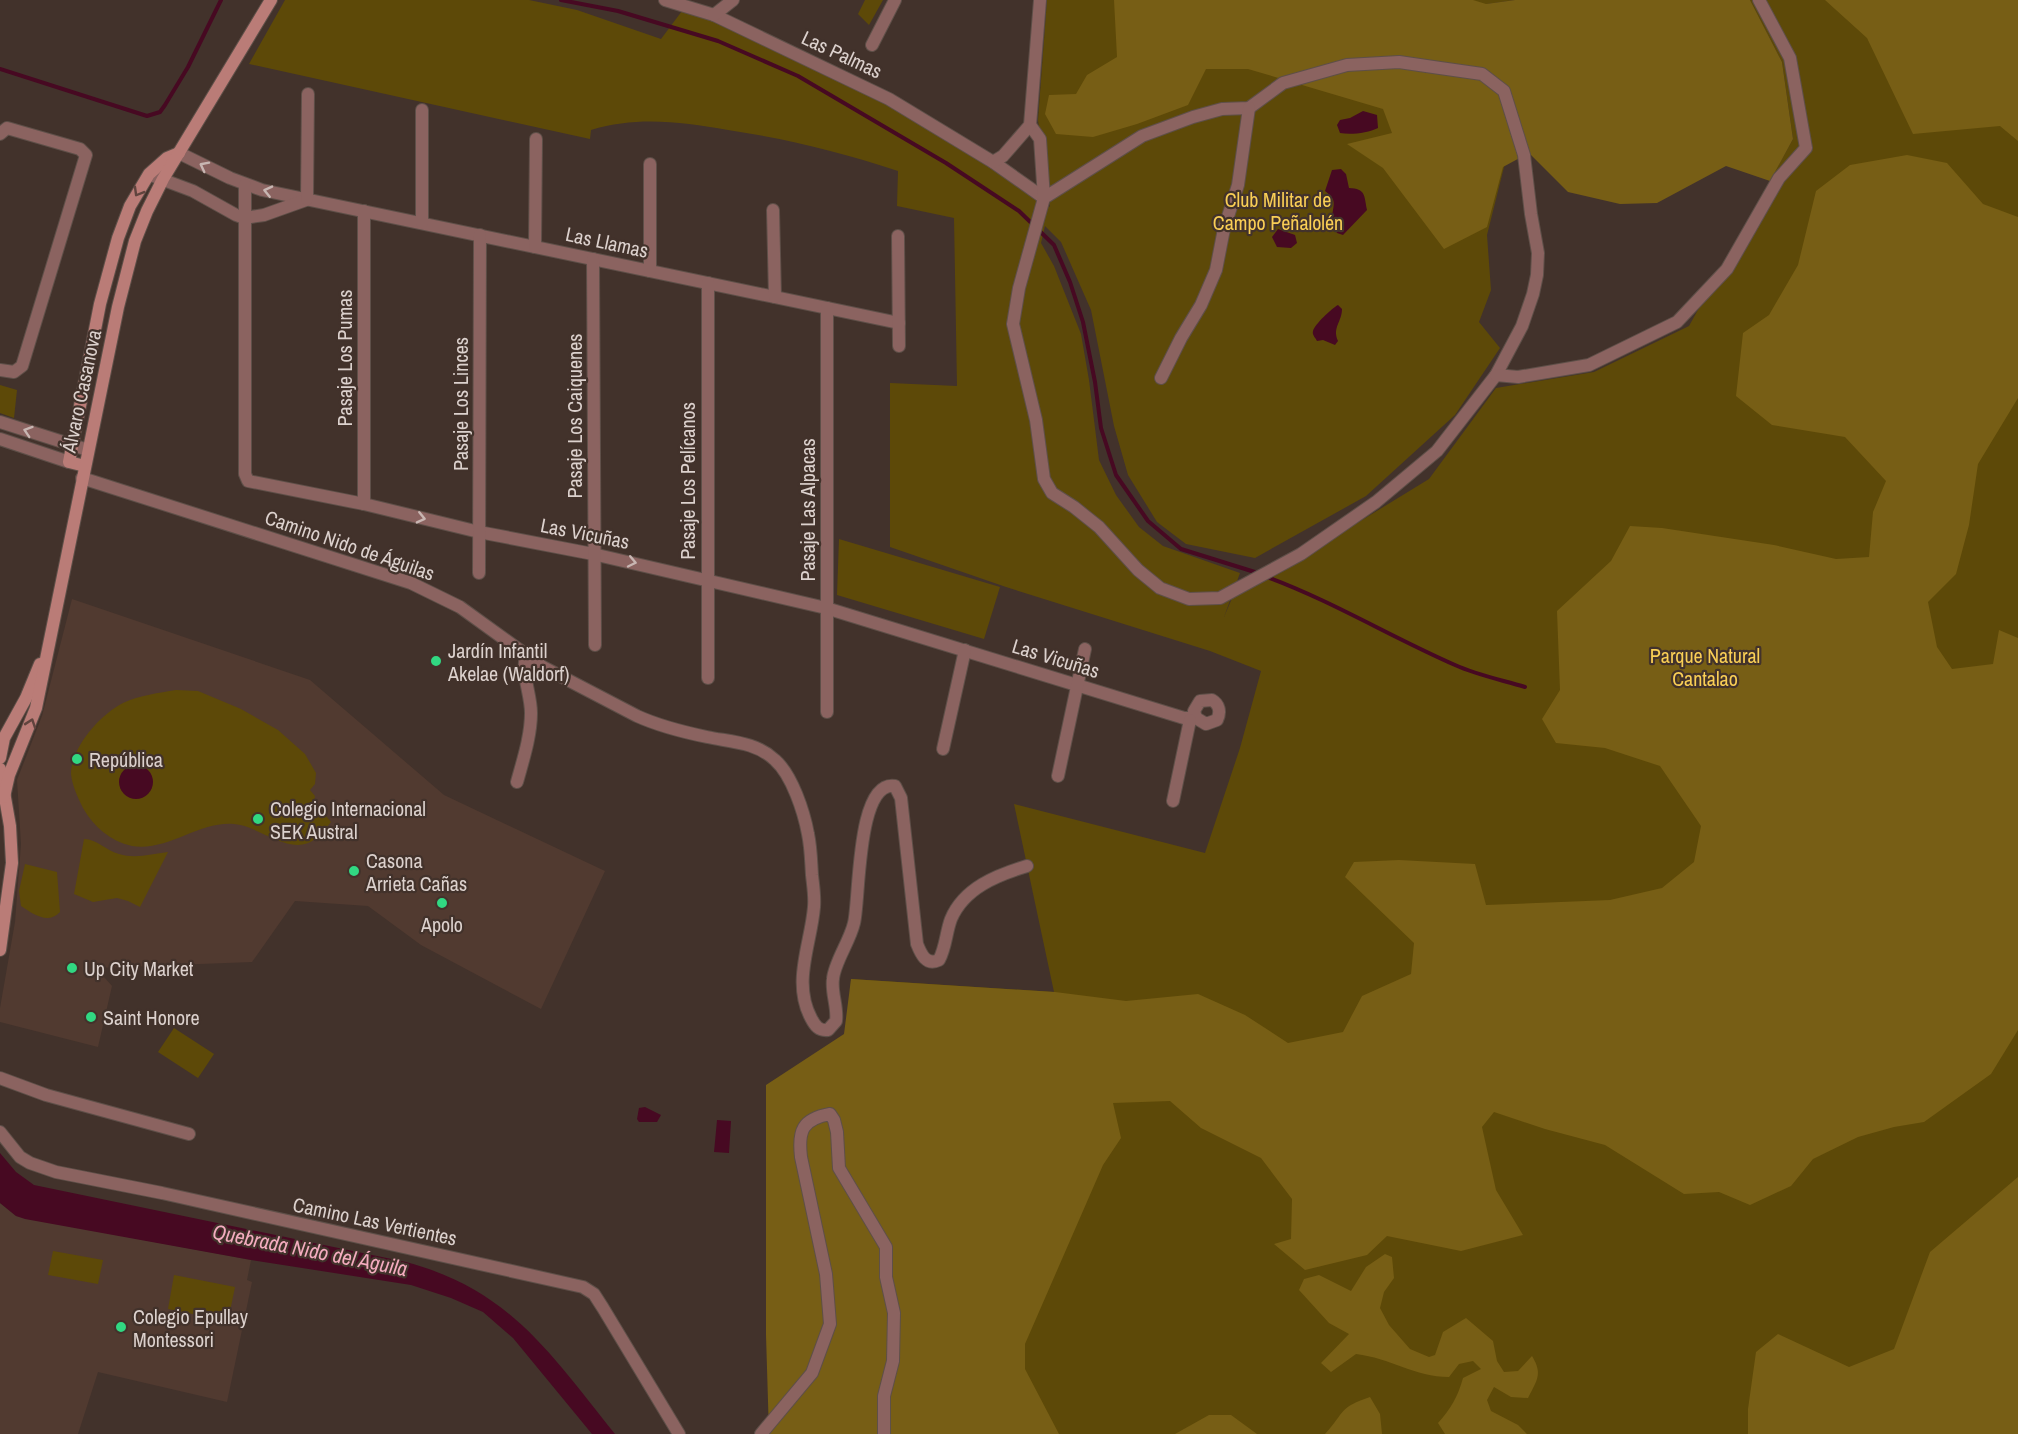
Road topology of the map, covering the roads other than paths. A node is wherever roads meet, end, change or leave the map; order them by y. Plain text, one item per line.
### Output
1 (271, 0) edge
2 (665, 0) edge
3 (733, 0) edge
4 (895, 0) edge
5 (1040, 0) edge
6 (1759, 0) edge
7 (714, 15) junction
8 (872, 45) dead end
9 (308, 94) dead end
10 (1249, 108) junction
11 (422, 110) dead end
12 (1030, 125) junction
13 (0, 134) edge
14 (536, 139) dead end
15 (179, 153) junction
16 (993, 162) junction
17 (650, 164) dead end
18 (149, 174) junction
19 (164, 179) junction
20 (245, 185) junction
21 (1044, 198) junction
22 (307, 199) junction
23 (773, 210) dead end
24 (364, 211) junction
25 (244, 218) junction
26 (422, 223) junction
27 (480, 235) junction
28 (898, 236) dead end
29 (535, 247) junction
30 (593, 259) junction
31 (650, 271) junction
32 (708, 283) junction
33 (775, 297) junction
34 (827, 308) junction
35 (899, 323) junction
36 (899, 346) dead end
37 (0, 370) edge
38 (1496, 375) junction
39 (1161, 378) dead end
40 (0, 422) edge
41 (0, 439) edge
42 (72, 446) junction
43 (88, 450) junction
44 (69, 462) junction
45 (84, 472) junction
46 (364, 504) junction
47 (479, 532) junction
48 (593, 554) junction
49 (479, 573) dead end
50 (706, 579) junction
51 (826, 608) junction
52 (595, 645) dead end
53 (49, 646) junction
54 (1085, 649) dead end
55 (965, 650) junction
56 (526, 656) junction
57 (708, 678) dead end
58 (1077, 685) junction
59 (827, 712) dead end
60 (2, 737) edge
61 (22, 744) junction
62 (943, 749) dead end
63 (0, 758) edge
64 (0, 769) edge
65 (1058, 776) dead end
66 (517, 782) dead end
67 (4, 797) junction
68 (1173, 801) dead end
69 (1027, 866) dead end
70 (3, 920) edge
71 (0, 950) edge
72 (0, 1078) edge
73 (0, 1132) edge
74 (189, 1134) dead end
75 (680, 1434) edge
76 (761, 1434) edge
77 (884, 1434) edge

1 - 15 street, Álvaro Casanova
2 - 7 street, Las Palmas
3 - 7 street
4 - 8 street
5 - 12 street
6 - 38 street
7 - 16 street, Las Palmas
9 - 22 street
10 - 21 street
10 - 38 street
10 - 39 street
11 - 26 street
12 - 16 street
12 - 21 street
13 - 37 street
14 - 29 street
15 - 18 street, Álvaro Casanova
15 - 19 street, Álvaro Casanova
20 -> 15 street, Las Llamas
16 - 21 street, Las Palmas
17 - 31 street
18 - 19 street
18 -> 42 street, Álvaro Casanova
19 - 25 street
19 - 43 street, Álvaro Casanova
22 -> 20 street, Las Llamas
20 - 25 street, Las Vicuñas
21 - 38 street
22 - 24 street, Las Llamas
22 - 25 street
23 - 33 street
24 - 26 street, Las Llamas
24 - 46 street, Pasaje Los Pumas
25 - 46 street, Las Vicuñas
26 - 27 street, Las Llamas
27 - 29 street, Las Llamas
27 - 47 street, Pasaje Los Linces
28 - 35 street
29 - 30 street, Las Llamas
30 - 31 street, Las Llamas
30 - 48 street, Pasaje Los Caiquenes
31 - 32 street, Las Llamas
32 - 33 street, Las Llamas
32 - 50 street, Pasaje Los Pelícanos
33 - 34 street, Las Llamas
34 - 35 street, Las Llamas
34 - 51 street, Pasaje Las Alpacas
35 - 36 street
42 -> 40 street
41 - 44 street
42 - 43 street
42 - 44 street, Álvaro Casanova
43 - 45 street, Álvaro Casanova
44 - 45 street
45 - 53 street, Álvaro Casanova
45 - 56 street, Camino Nido de Águilas
46 -> 47 street, Las Vicuñas
47 - 48 street, Las Vicuñas
47 - 49 street, Pasaje Los Linces
48 -> 50 street, Las Vicuñas
48 - 52 street, Pasaje Los Caiquenes
50 - 51 street, Las Vicuñas
50 - 57 street, Pasaje Los Pelícanos
51 - 55 street, Las Vicuñas
51 - 59 street, Pasaje Las Alpacas
53 - 60 street, Álvaro Casanova
61 -> 53 street, Álvaro Casanova
54 - 58 street
55 - 58 street, Las Vicuñas
55 - 62 street
56 - 66 street
56 - 69 street, Camino Nido de Águilas
58 - 65 street
58 - 68 street, Las Vicuñas
60 - 61 street
60 - 63 street, Álvaro Casanova
61 - 67 street, Álvaro Casanova
64 - 67 street, Álvaro Casanova
67 - 70 street, Álvaro Casanova
70 - 71 street, Álvaro Casanova
72 - 74 street
73 - 75 street, Camino Las Vertientes
76 - 77 street

